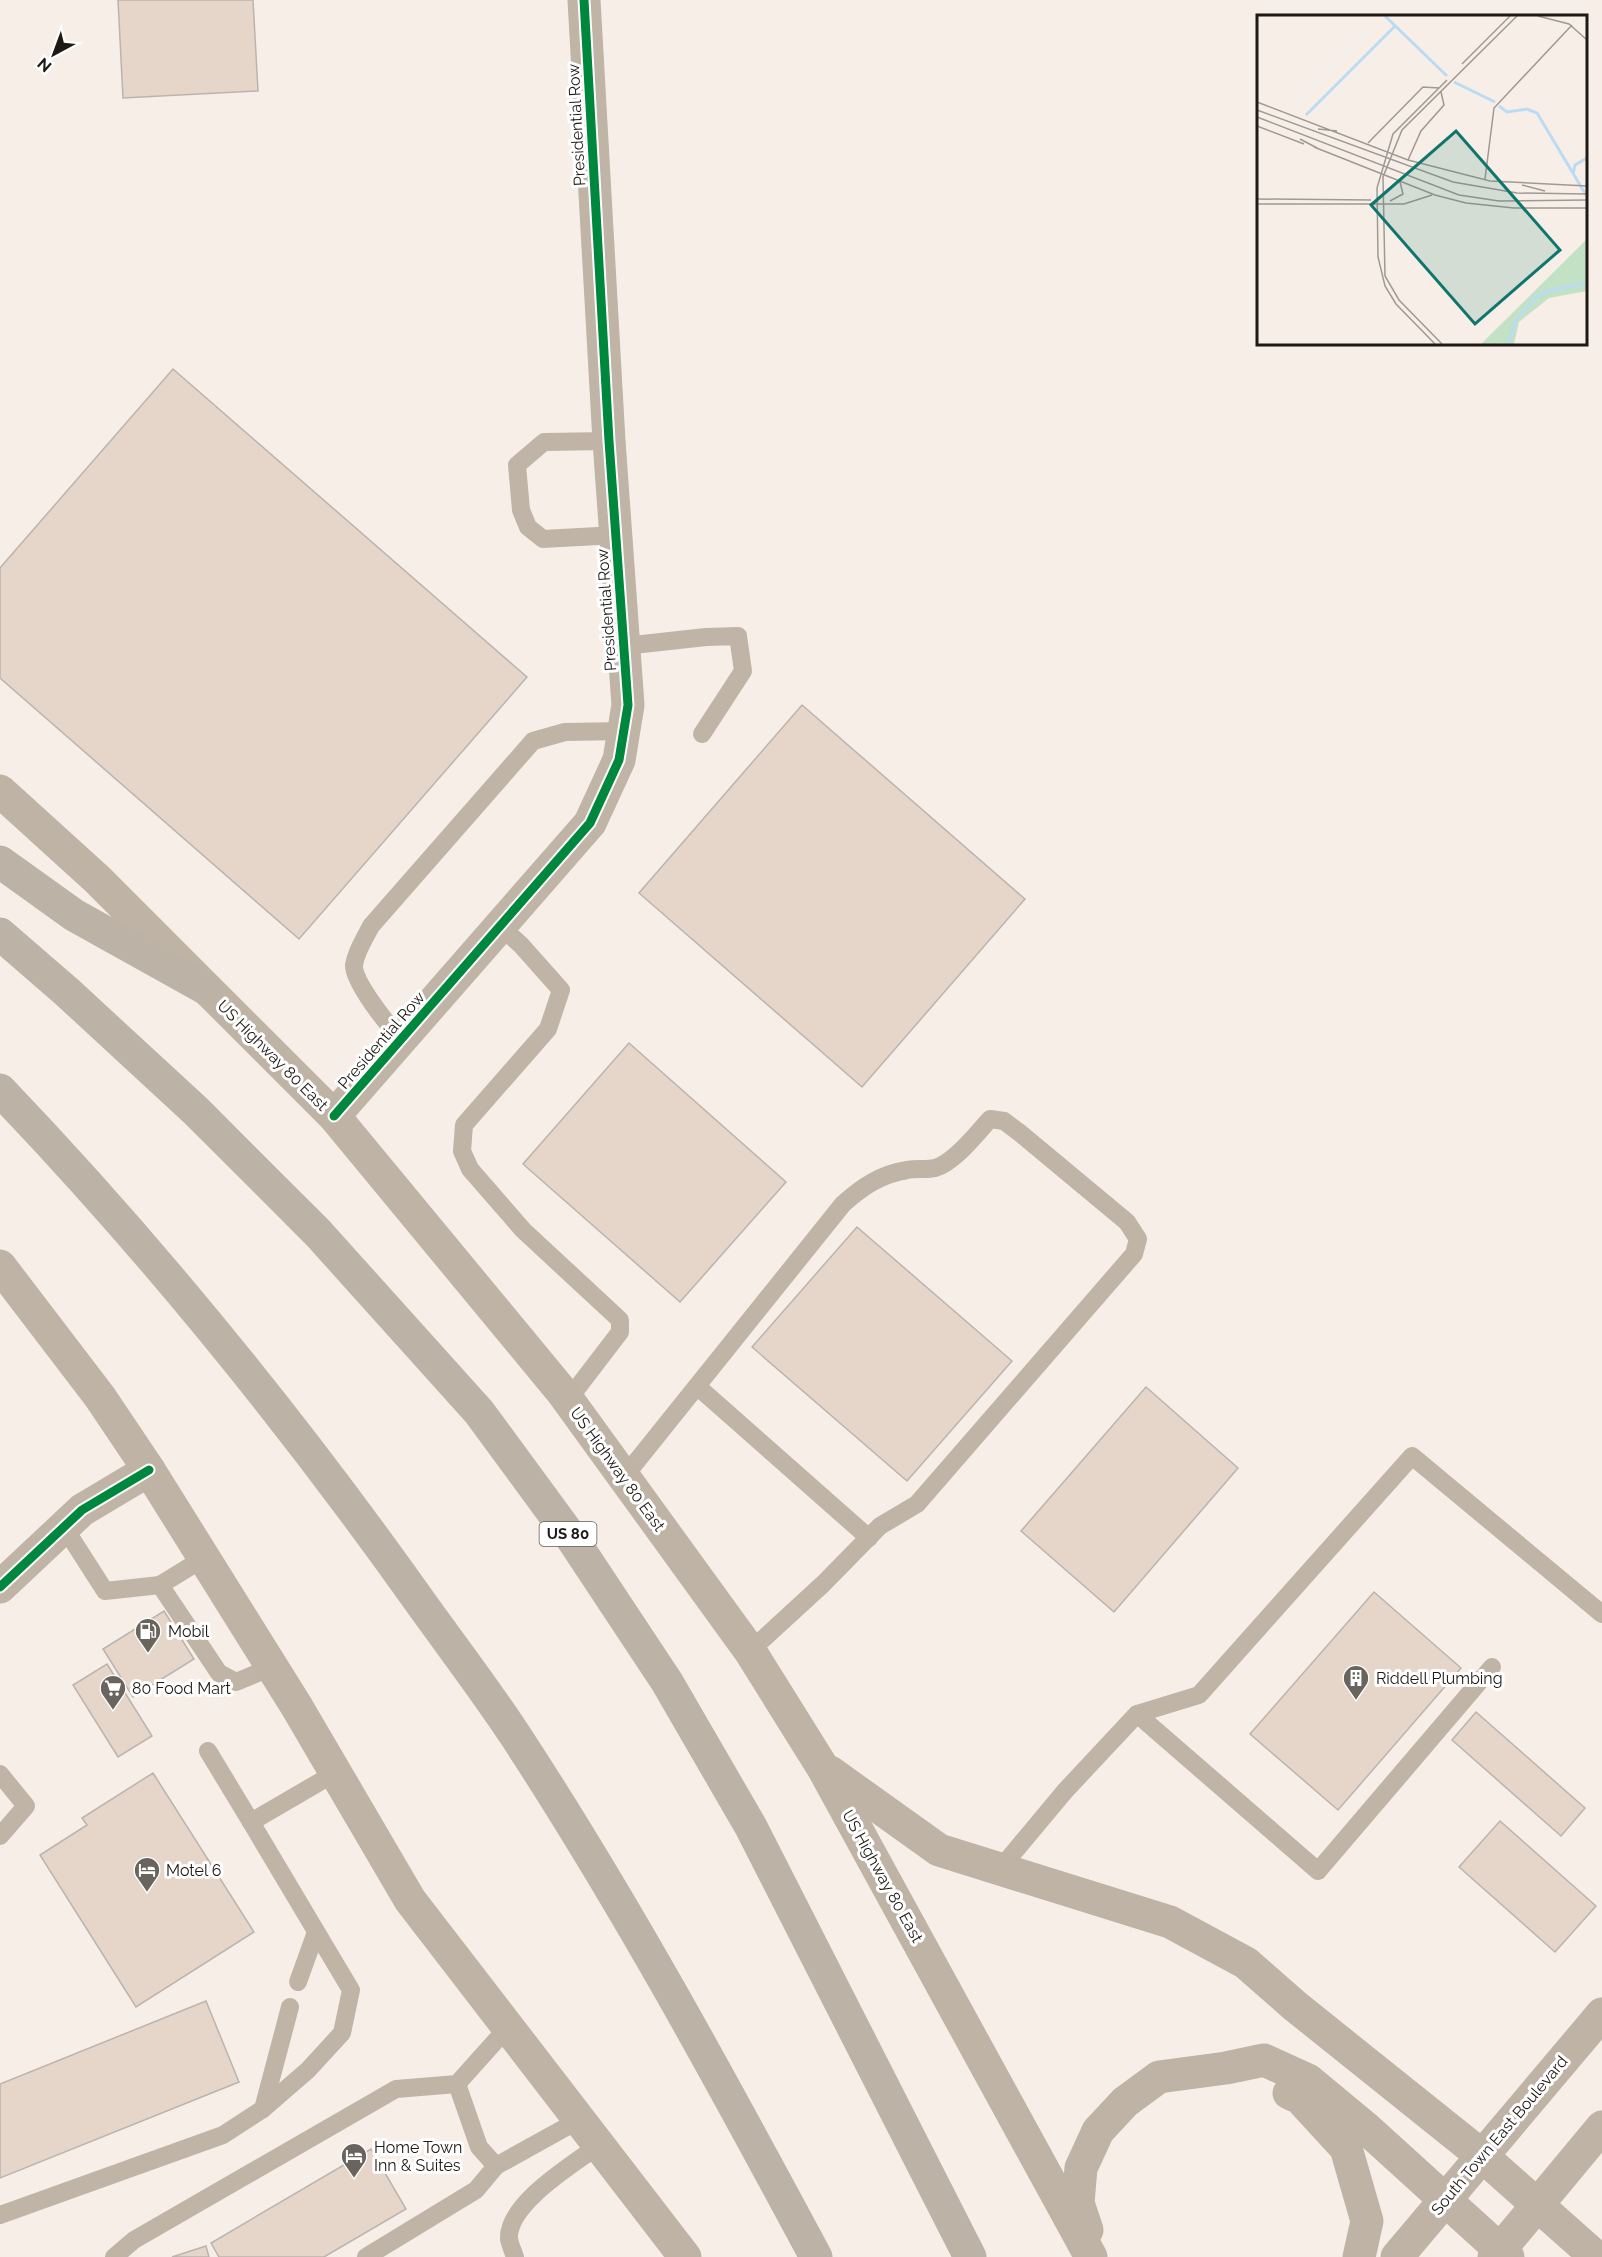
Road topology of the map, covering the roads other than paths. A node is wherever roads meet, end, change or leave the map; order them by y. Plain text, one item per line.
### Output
1 (584, 0) edge
2 (609, 441) junction
3 (616, 535) junction
4 (624, 646) junction
5 (624, 731) junction
6 (702, 734) dead end
7 (0, 791) edge
8 (0, 861) edge
9 (500, 926) junction
10 (0, 934) edge
11 (205, 988) junction
12 (401, 1040) junction
13 (0, 1090) edge
14 (334, 1116) junction
15 (0, 1266) edge
16 (698, 1387) junction
17 (568, 1400) junction
18 (148, 1470) junction
19 (624, 1477) junction
20 (64, 1527) junction
21 (868, 1538) junction
22 (204, 1558) junction
23 (160, 1585) junction
24 (0, 1587) edge
25 (1602, 1614) edge
26 (750, 1651) junction
27 (272, 1667) junction
28 (1492, 1667) dead end
29 (1137, 1714) junction
30 (208, 1751) dead end
31 (823, 1768) junction
32 (335, 1773) junction
33 (0, 1774) edge
34 (251, 1822) junction
35 (0, 1836) edge
36 (1000, 1869) junction
37 (316, 1932) junction
38 (298, 1982) dead end
39 (290, 2007) dead end
40 (1602, 2014) edge
41 (508, 2026) junction
42 (1226, 2068) junction
43 (457, 2084) junction
44 (263, 2109) junction
45 (579, 2120) junction
46 (1602, 2127) edge
47 (598, 2146) junction
48 (1481, 2155) junction
49 (496, 2166) junction
50 (1445, 2199) junction
51 (1536, 2205) junction
52 (0, 2216) edge
53 (1501, 2255) edge
54 (114, 2257) edge
55 (366, 2257) edge
56 (515, 2257) edge
57 (685, 2257) edge
58 (816, 2257) edge
59 (970, 2257) edge
60 (1091, 2257) edge
61 (1096, 2257) edge
62 (1359, 2257) edge
63 (1397, 2257) edge
64 (1596, 2257) edge

1 - 2 street, Presidential Row
2 - 3 street, Presidential Row
2 - 3 lane
3 - 4 street, Presidential Row
4 - 5 street, Presidential Row
4 - 6 lane
5 - 9 street, Presidential Row
5 - 12 lane
7 - 11 main road, US Highway 80 East
8 - 11 highway
9 - 12 street, Presidential Row
9 - 17 lane
10 - 59 highway, US 80
11 - 14 main road, US Highway 80 East
12 - 14 street, Presidential Row
13 - 58 highway
14 - 17 main road, US Highway 80 East
15 - 18 main road
16 - 19 lane
16 - 21 lane
16 - 21 lane
17 - 19 main road, US Highway 80 East
18 - 20 street
18 - 22 main road
19 - 26 main road, US Highway 80 East
20 - 23 lane
20 - 24 street
21 - 26 lane
22 - 23 lane
22 - 27 main road
23 - 27 lane
25 - 29 lane
26 - 31 main road, US Highway 80 East
27 - 32 main road
28 - 29 lane
29 - 36 lane
30 - 34 lane
31 - 36 main road
31 - 60 main road, US Highway 80 East
32 - 34 lane
32 - 41 main road
33 - 35 lane
34 - 37 lane
36 - 48 main road
37 - 38 lane
37 - 44 lane
39 - 44 lane
40 - 48 main road, South Town East Boulevard
41 - 43 lane
41 - 45 main road
42 - 50 main road
42 - 61 main road
42 - 62 main road
43 - 49 lane
43 - 54 lane
44 - 52 lane
45 - 47 main road
45 - 49 lane
46 - 51 main road
47 - 56 lane
47 - 57 main road
48 - 50 main road, South Town East Boulevard
48 - 51 main road
49 - 55 lane
50 - 53 main road
50 - 63 main road, South Town East Boulevard
51 - 53 main road
51 - 64 main road

